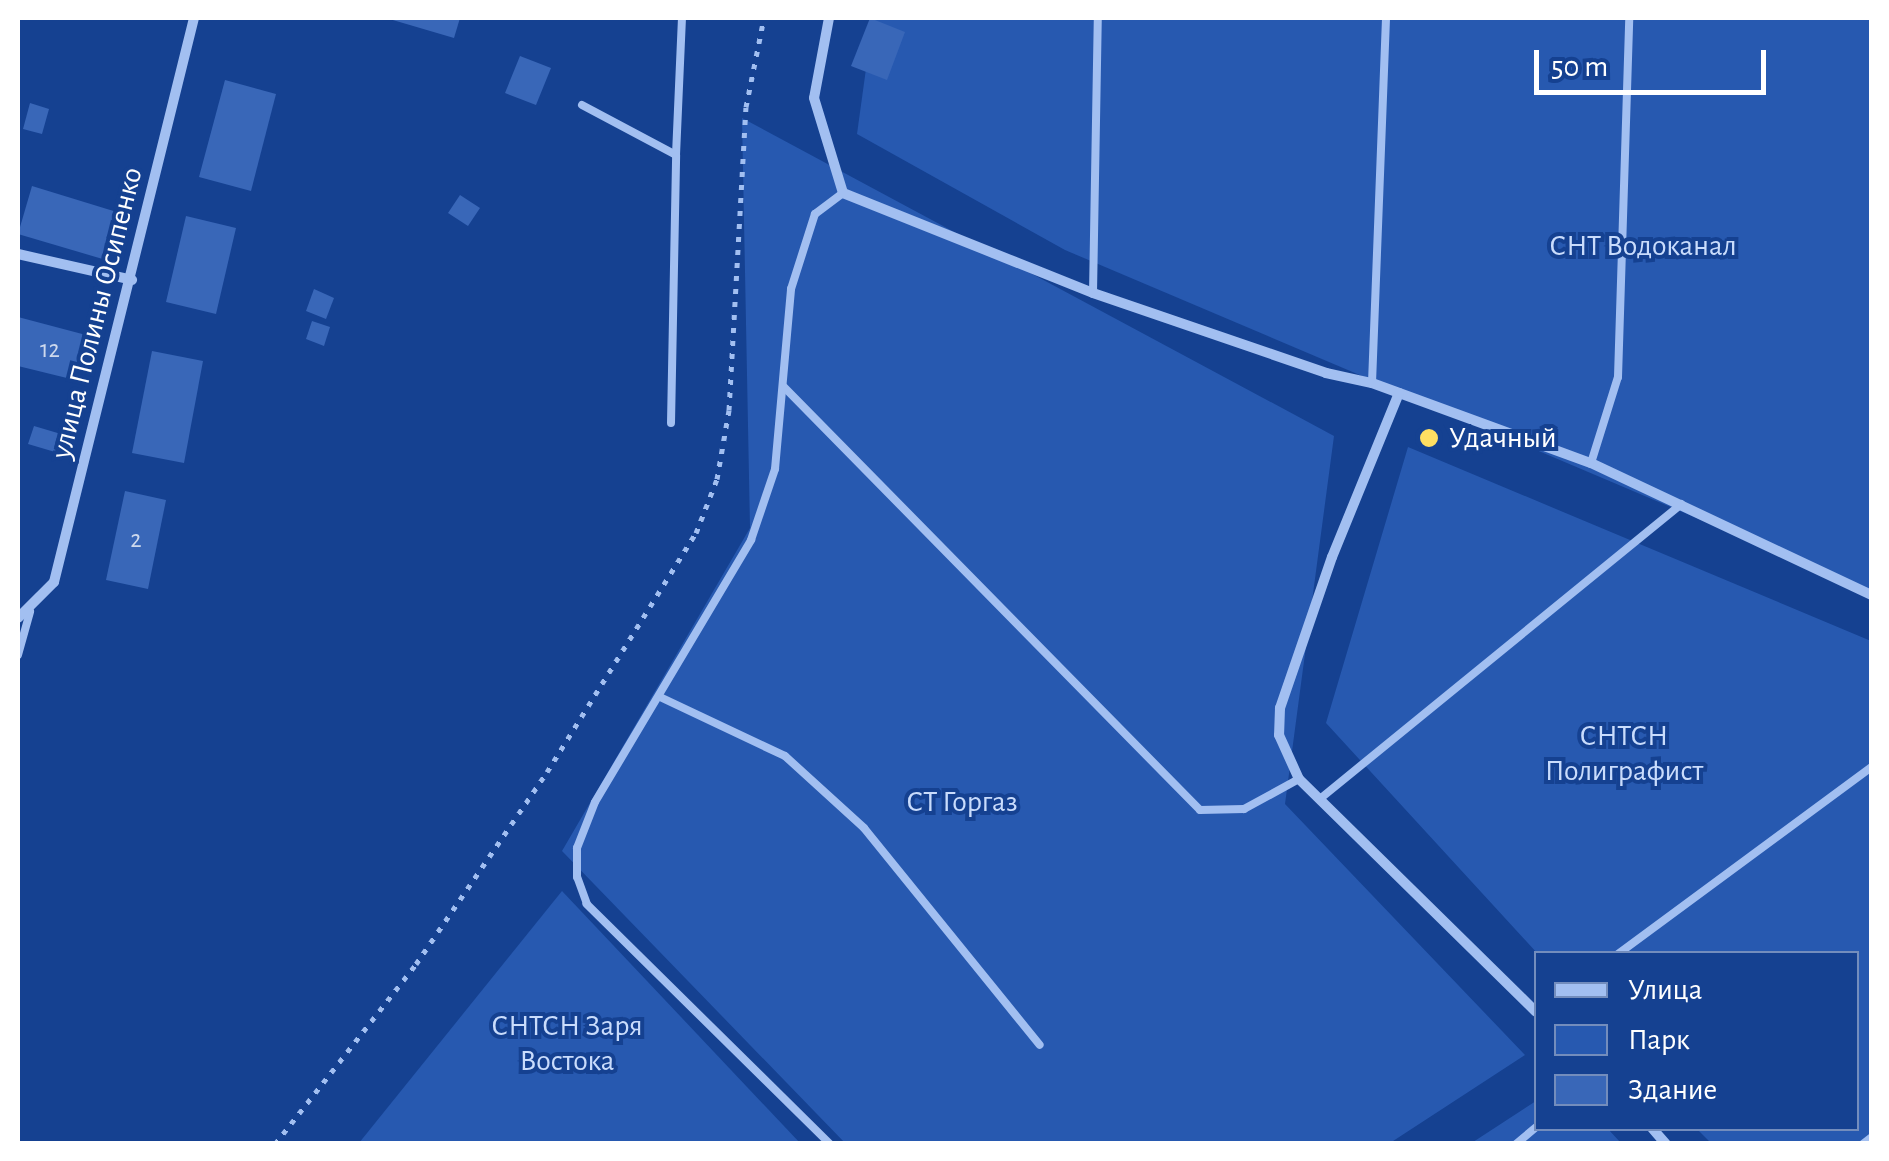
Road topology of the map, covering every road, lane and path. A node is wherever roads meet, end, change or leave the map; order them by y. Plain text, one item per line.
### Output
1 (194, 18) edge
2 (682, 18) edge
3 (764, 18) edge
4 (829, 18) edge
5 (1098, 18) edge
6 (1386, 18) edge
7 (1629, 18) edge
8 (582, 105) dead end
9 (676, 155) junction
10 (843, 193) junction
11 (18, 254) edge
12 (132, 280) junction
13 (1093, 293) junction
14 (1372, 383) junction
15 (782, 386) junction
16 (1399, 393) junction
17 (671, 423) dead end
18 (1591, 464) junction
19 (1681, 504) junction
20 (1870, 590) edge
21 (30, 612) junction
22 (18, 618) edge
23 (18, 654) edge
24 (660, 697) junction
25 (1872, 767) edge
26 (1299, 779) junction
27 (1321, 798) junction
28 (1622, 951) edge
29 (1534, 1010) edge
30 (1040, 1045) dead end
31 (1872, 1138) edge
32 (275, 1144) edge
33 (830, 1144) edge
34 (1863, 1144) edge

1 - 12 street, улица Полины Осипенко
2 - 9 lane
3 - 32 path
4 - 10 street
5 - 13 lane
6 - 14 lane
7 - 18 lane
8 - 9 lane
9 - 17 lane
10 - 13 street
10 - 15 lane
11 - 12 street
12 - 21 street, улица Полины Осипенко
13 - 14 street
14 - 16 street
15 - 24 lane
15 - 26 lane
16 - 18 street
16 - 26 street
18 - 19 street
19 - 20 street
19 - 27 lane
21 - 22 street
21 - 23 lane
24 - 30 lane
24 - 33 lane
25 - 28 lane
26 - 27 street
27 - 29 street
31 - 34 lane

